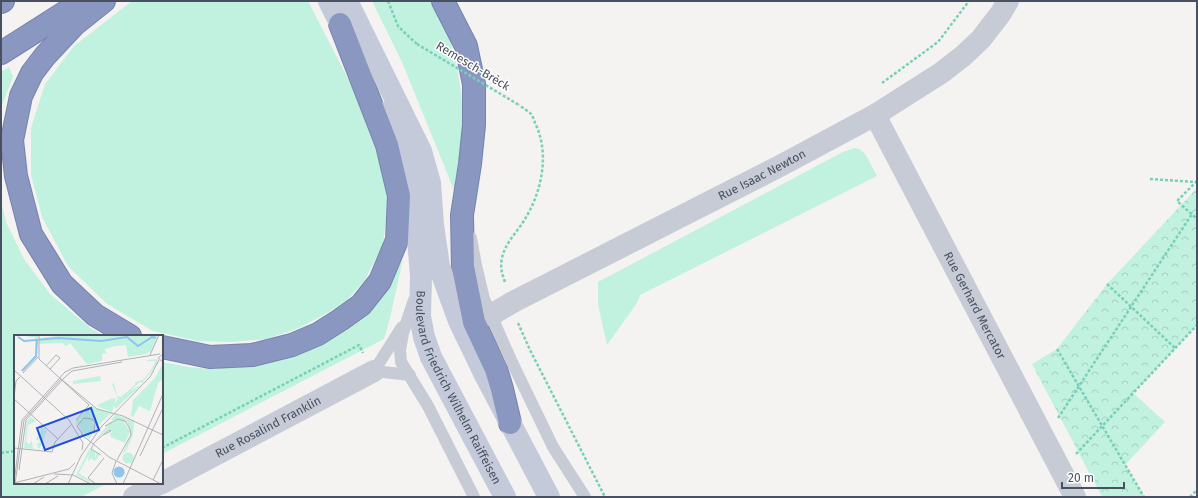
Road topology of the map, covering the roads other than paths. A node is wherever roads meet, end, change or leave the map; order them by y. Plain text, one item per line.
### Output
1 (83, 1) edge
2 (104, 1) edge
3 (329, 1) edge
4 (347, 1) edge
5 (444, 1) edge
6 (1008, 1) edge
7 (340, 24) junction
8 (1, 52) edge
9 (875, 115) junction
10 (470, 164) junction
11 (421, 276) junction
12 (413, 304) junction
13 (491, 315) junction
14 (128, 335) edge
15 (163, 347) edge
16 (374, 371) junction
17 (410, 375) junction
18 (510, 423) junction
19 (163, 482) edge
20 (160, 484) edge
21 (134, 497) edge
22 (474, 497) edge
23 (504, 497) edge
24 (549, 497) edge
25 (585, 497) edge
26 (1074, 497) edge

1 - 8 highway
2 - 14 highway
3 - 7 main road, Boulevard Friedrich Wilhelm Raiffeisen
4 - 18 main road
5 - 10 highway
6 - 9 street, Rue Isaac Newton
7 - 11 main road, Boulevard Friedrich Wilhelm Raiffeisen
7 - 15 highway
9 - 13 street, Rue Isaac Newton
9 - 26 street, Rue Gerhard Mercator
10 - 13 lane
10 - 18 highway
11 - 12 lane, Boulevard Friedrich Wilhelm Raiffeisen
11 - 23 main road, Boulevard Friedrich Wilhelm Raiffeisen
12 - 16 lane, Rue Rosalind Franklin
12 - 17 lane, Boulevard Friedrich Wilhelm Raiffeisen
13 - 25 lane
16 - 17 lane
16 - 19 street, Rue Rosalind Franklin
17 - 22 lane, Boulevard Friedrich Wilhelm Raiffeisen
18 - 24 main road
20 - 21 street, Rue Rosalind Franklin

